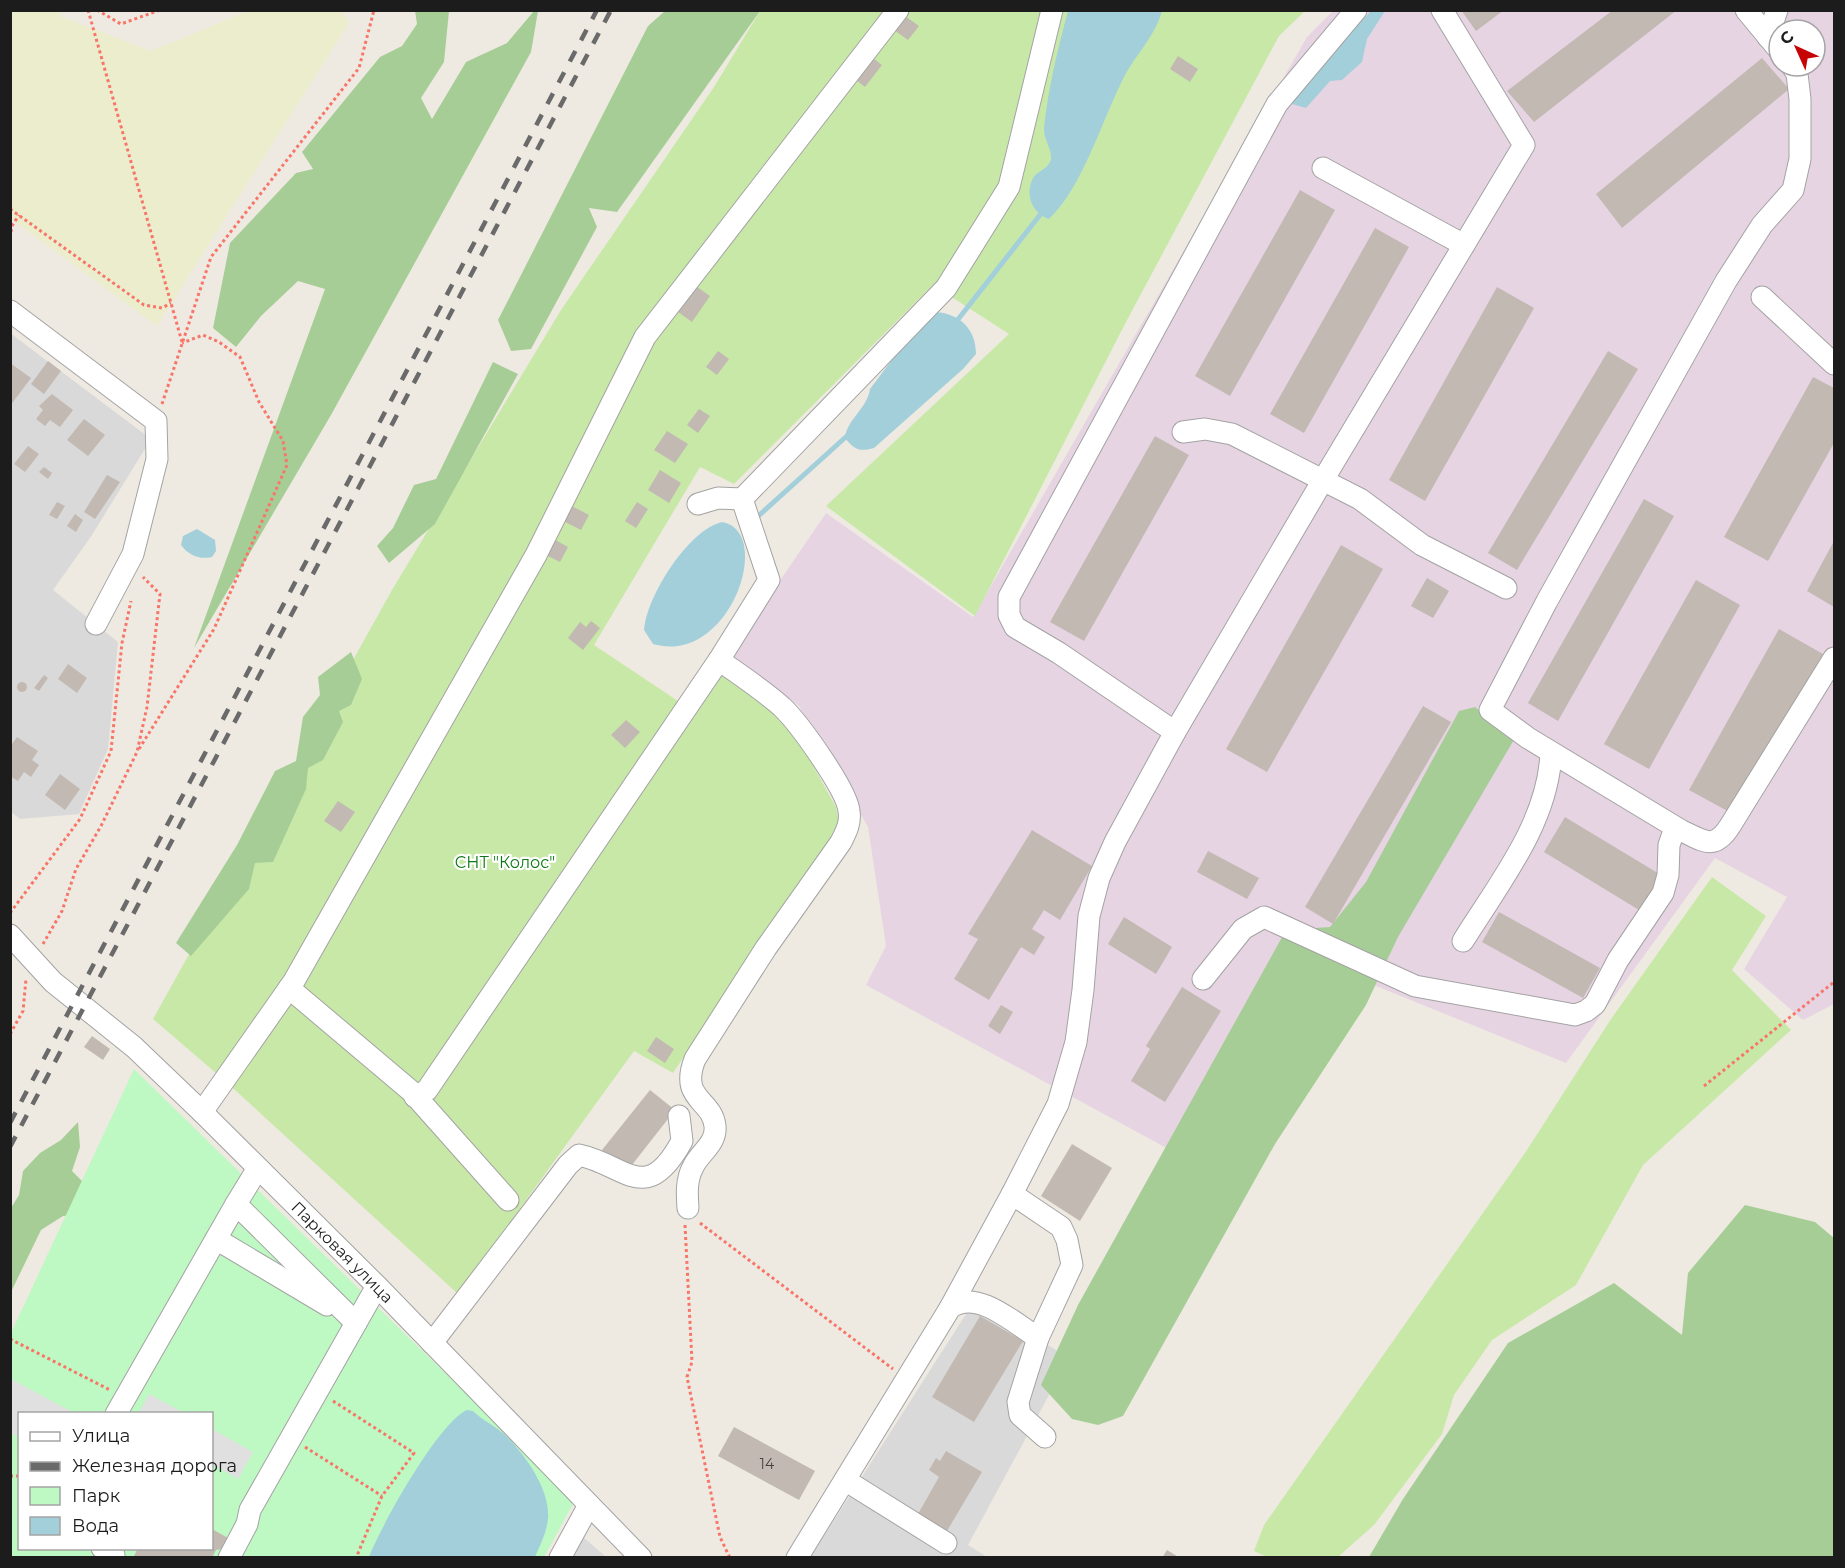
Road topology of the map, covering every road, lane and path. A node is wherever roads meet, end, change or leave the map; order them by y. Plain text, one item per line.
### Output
1 (88, 10) edge
2 (98, 10) edge
3 (160, 10) edge
4 (374, 10) edge
5 (898, 10) edge
6 (1052, 10) edge
7 (1356, 10) edge
8 (1442, 10) edge
9 (1746, 10) edge
10 (1767, 36) edge
11 (1797, 78) edge
12 (1323, 168) dead end
13 (10, 209) edge
14 (20, 215) junction
15 (10, 238) edge
16 (1464, 245) junction
17 (1762, 297) dead end
18 (171, 303) junction
19 (10, 312) edge
20 (182, 344) junction
21 (1834, 364) edge
22 (145, 420) junction
23 (1183, 432) dead end
24 (1323, 480) junction
25 (742, 499) junction
26 (698, 504) dead end
27 (134, 554) junction
28 (1506, 588) dead end
29 (133, 592) dead end
30 (96, 624) dead end
31 (1834, 658) edge
32 (719, 660) junction
33 (1175, 732) junction
34 (137, 752) junction
35 (1551, 753) junction
36 (1675, 828) junction
37 (10, 913) edge
38 (10, 935) edge
39 (1463, 941) dead end
40 (33, 961) junction
41 (1203, 979) dead end
42 (1834, 982) edge
43 (289, 988) junction
44 (10, 1034) edge
45 (1704, 1086) dead end
46 (415, 1096) junction
47 (202, 1112) junction
48 (679, 1116) dead end
49 (258, 1168) junction
50 (1012, 1194) junction
51 (508, 1200) dead end
52 (236, 1204) junction
53 (688, 1208) junction
54 (216, 1239) junction
55 (377, 1286) junction
56 (950, 1308) junction
57 (356, 1323) junction
58 (1038, 1338) junction
59 (10, 1339) edge
60 (432, 1343) junction
61 (906, 1379) junction
62 (317, 1390) junction
63 (121, 1406) edge
64 (1045, 1437) dead end
65 (291, 1438) junction
66 (845, 1480) junction
67 (382, 1496) junction
68 (589, 1505) junction
69 (946, 1544) dead end
70 (229, 1557) edge
71 (356, 1557) edge
72 (560, 1557) edge
73 (641, 1557) edge
74 (730, 1557) edge
75 (797, 1557) edge

1 - 18 path
2 - 3 path
4 - 20 path
5 - 43 street
6 - 25 street
7 - 33 street
8 - 16 street
9 - 10 street
11 - 35 street
12 - 16 street
13 - 14 path
14 - 15 path
14 - 18 path
16 - 24 street
17 - 21 street
18 - 20 path
19 - 22 street
20 - 22 path
20 - 34 path
22 - 27 street
23 - 24 street
24 - 28 street
24 - 33 street
25 - 26 street
25 - 32 street
27 - 30 street
27 - 34 path
29 - 37 path
31 - 36 street
32 - 46 street
32 - 53 street
33 - 50 street
34 - 40 path
35 - 36 street
35 - 39 street
36 - 41 street
38 - 40 street, Парковая улица
40 - 44 path
40 - 47 street, Парковая улица
42 - 45 path
43 - 46 street
43 - 47 street
46 - 51 street
47 - 49 street, Парковая улица
48 - 60 street
49 - 52 street
49 - 55 street, Парковая улица
50 - 56 street
50 - 58 street
52 - 54 street
52 - 57 street
53 - 61 path
53 - 74 path
54 - 57 street
54 - 63 street
55 - 57 street
55 - 60 street, Парковая улица
56 - 58 street
56 - 61 street
57 - 62 street
58 - 64 street
59 - 63 path
60 - 68 street, Парковая улица
61 - 66 street
62 - 65 street
62 - 67 path
65 - 67 path
65 - 70 street
66 - 69 street
66 - 75 street
67 - 71 path
68 - 72 street
68 - 73 street, Парковая улица

